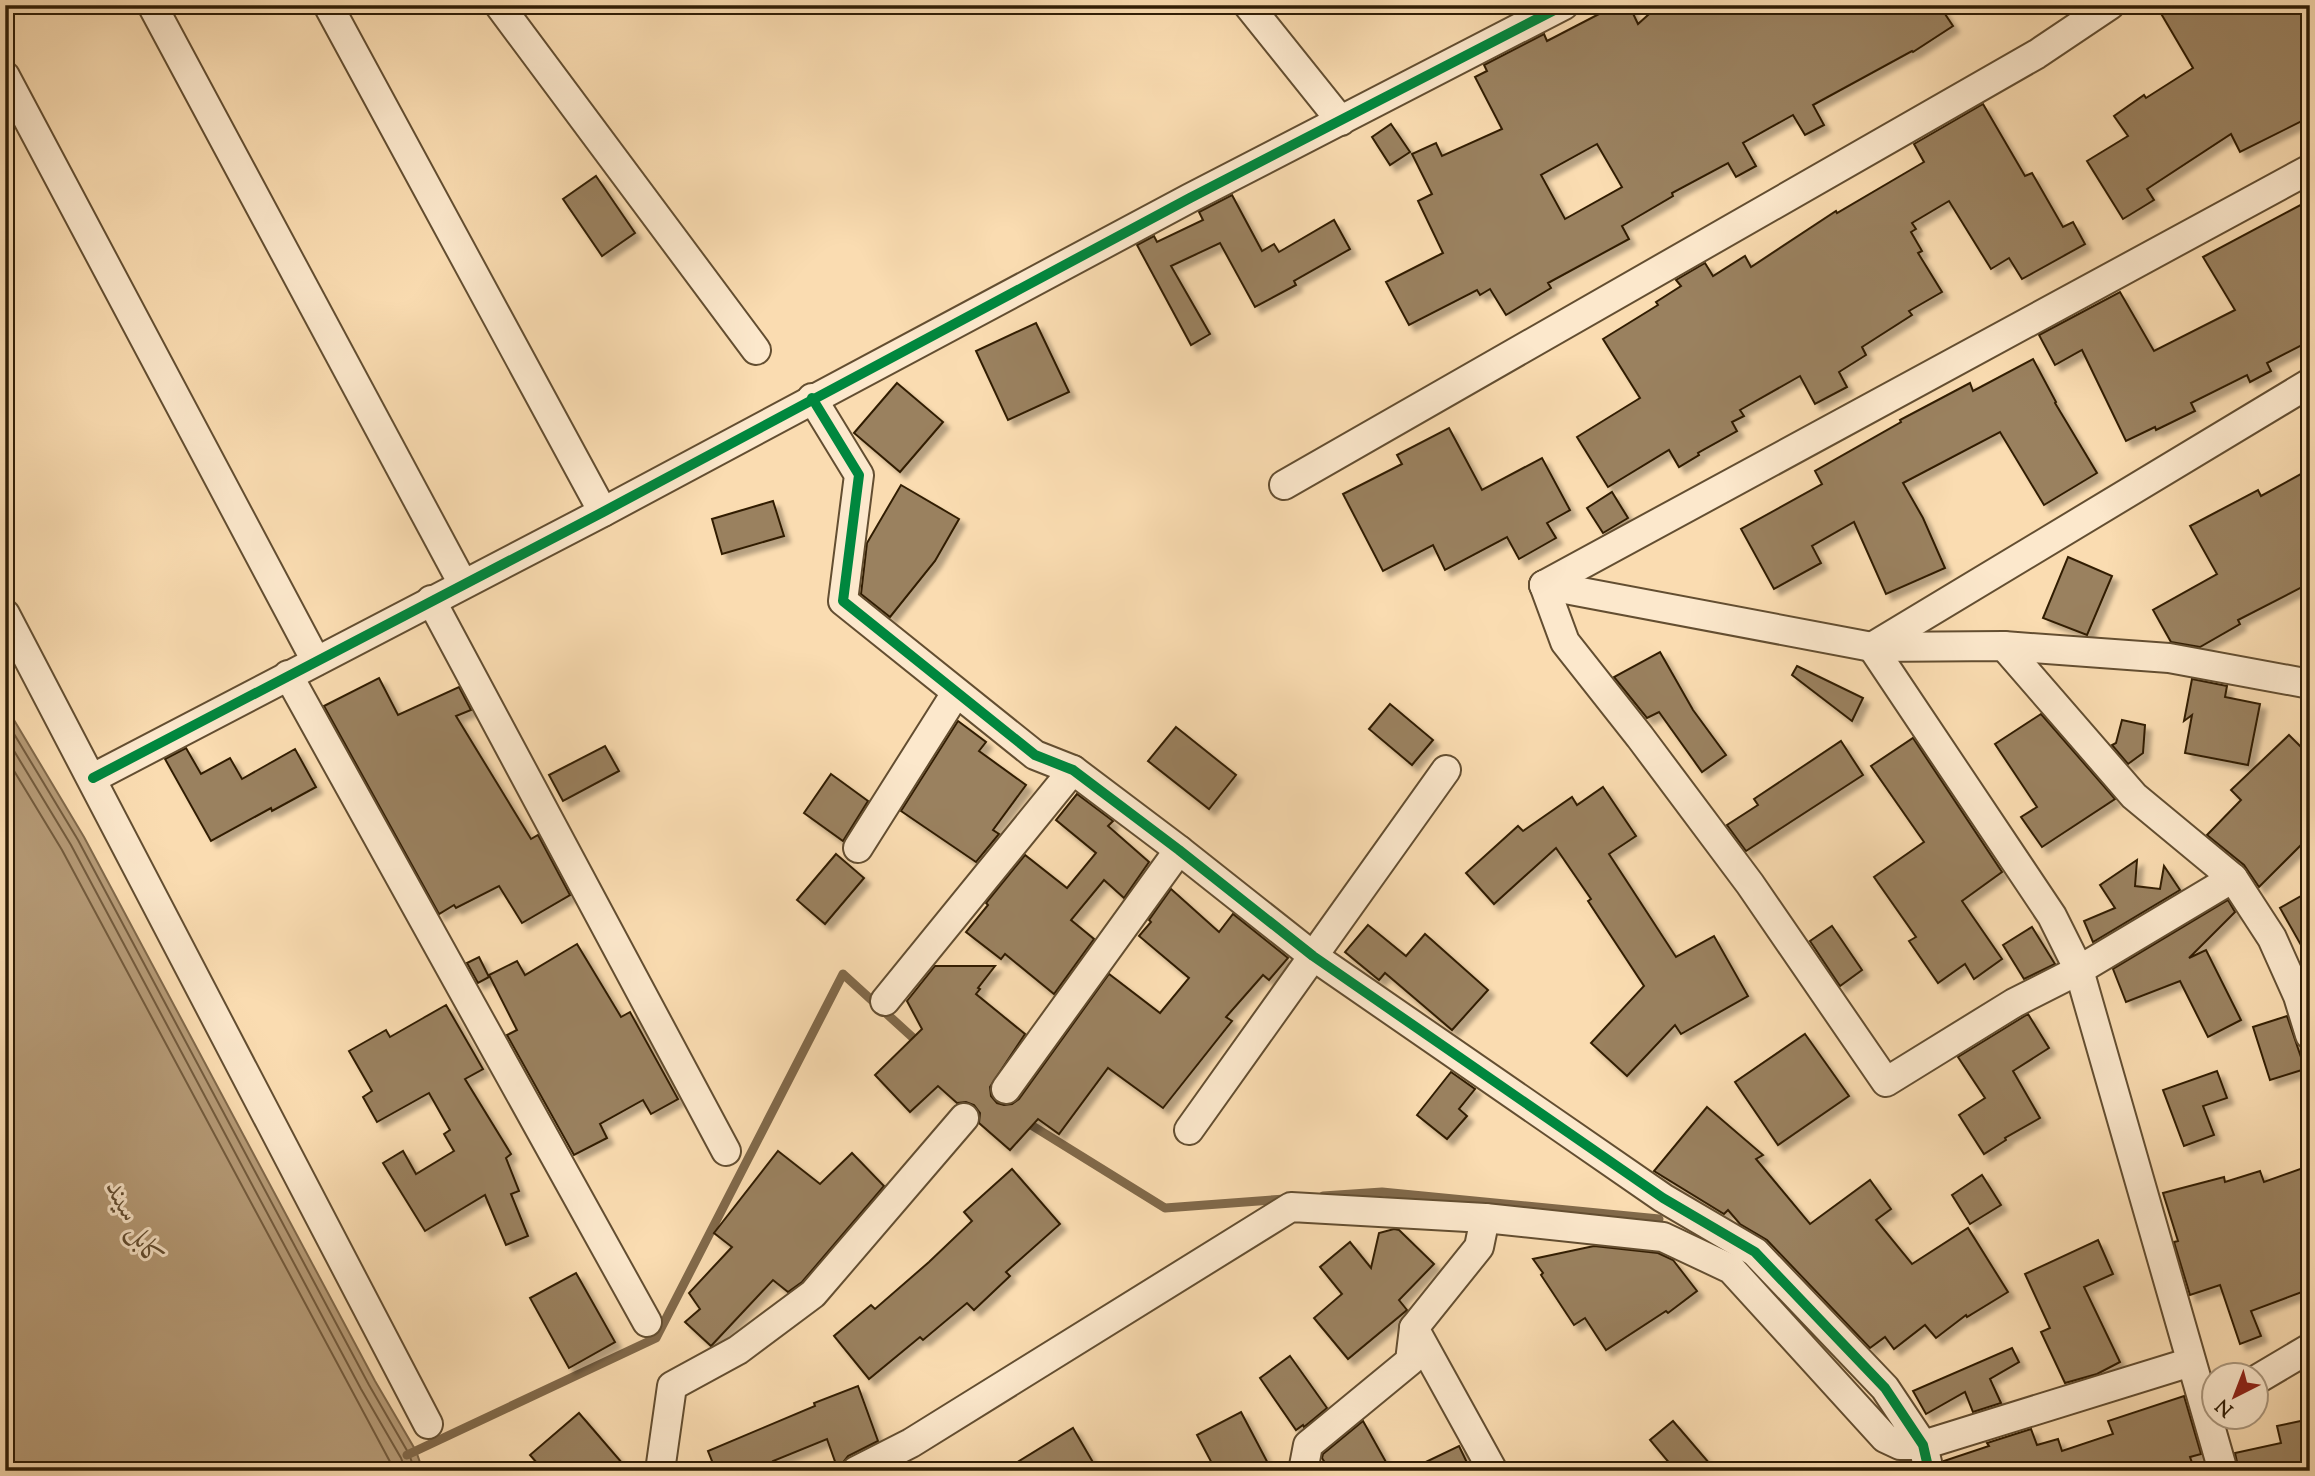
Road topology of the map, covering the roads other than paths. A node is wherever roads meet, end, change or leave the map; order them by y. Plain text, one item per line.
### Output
1 (152, 5) edge
2 (327, 5) edge
3 (499, 5) edge
4 (1248, 5) edge
5 (1564, 5) edge
6 (2110, 5) edge
7 (5, 76) edge
8 (1342, 121) junction
9 (2310, 169) edge
10 (757, 350) dead end
11 (2310, 383) edge
12 (812, 398) junction
13 (1284, 485) dead end
14 (603, 512) junction
15 (463, 584) junction
16 (1544, 585) junction
17 (431, 600) junction
18 (5, 614) edge
19 (2004, 646) junction
20 (1872, 647) junction
21 (316, 661) junction
22 (288, 675) junction
23 (2310, 684) edge
24 (956, 693) junction
25 (1073, 769) junction
26 (1446, 769) dead end
27 (93, 778) junction
28 (858, 848) dead end
29 (1179, 850) junction
30 (2233, 878) junction
31 (1312, 956) junction
32 (2079, 970) junction
33 (885, 1001) dead end
34 (2310, 1035) edge
35 (1006, 1089) dead end
36 (964, 1118) dead end
37 (1189, 1130) dead end
38 (726, 1151) dead end
39 (1485, 1218) junction
40 (648, 1322) dead end
41 (1414, 1328) junction
42 (2310, 1348) edge
43 (2192, 1362) junction
44 (2270, 1372) edge
45 (2200, 1383) edge
46 (428, 1423) dead end
47 (2214, 1430) edge
48 (1926, 1458) edge
49 (660, 1471) edge
50 (856, 1471) edge
51 (1303, 1471) edge
52 (1493, 1471) edge
53 (2223, 1471) edge

1 - 15 street
2 - 14 street
3 - 10 street
4 - 8 street
5 - 8 street
6 - 13 street
7 - 21 street
8 - 12 street
9 - 16 street
11 - 20 street
12 - 14 street
12 - 24 street
14 - 15 street
15 - 17 street
16 - 20 street
16 - 32 street
17 - 21 street
17 - 38 street
18 - 27 street
19 - 20 street
19 - 23 street
19 - 30 street
20 - 32 street
21 - 22 street
22 - 27 street
22 - 40 street
24 - 25 street
24 - 28 street
25 - 29 street
25 - 33 street
26 - 31 street
27 - 46 street
29 - 31 street
29 - 35 street
30 - 32 street
30 - 34 street
31 - 37 street
31 - 48 street
32 - 43 street
36 - 49 street
39 - 41 street
39 - 48 street
39 - 50 street
41 - 51 street
41 - 52 street
42 - 44 street
43 - 45 street
43 - 48 street
47 - 53 street

